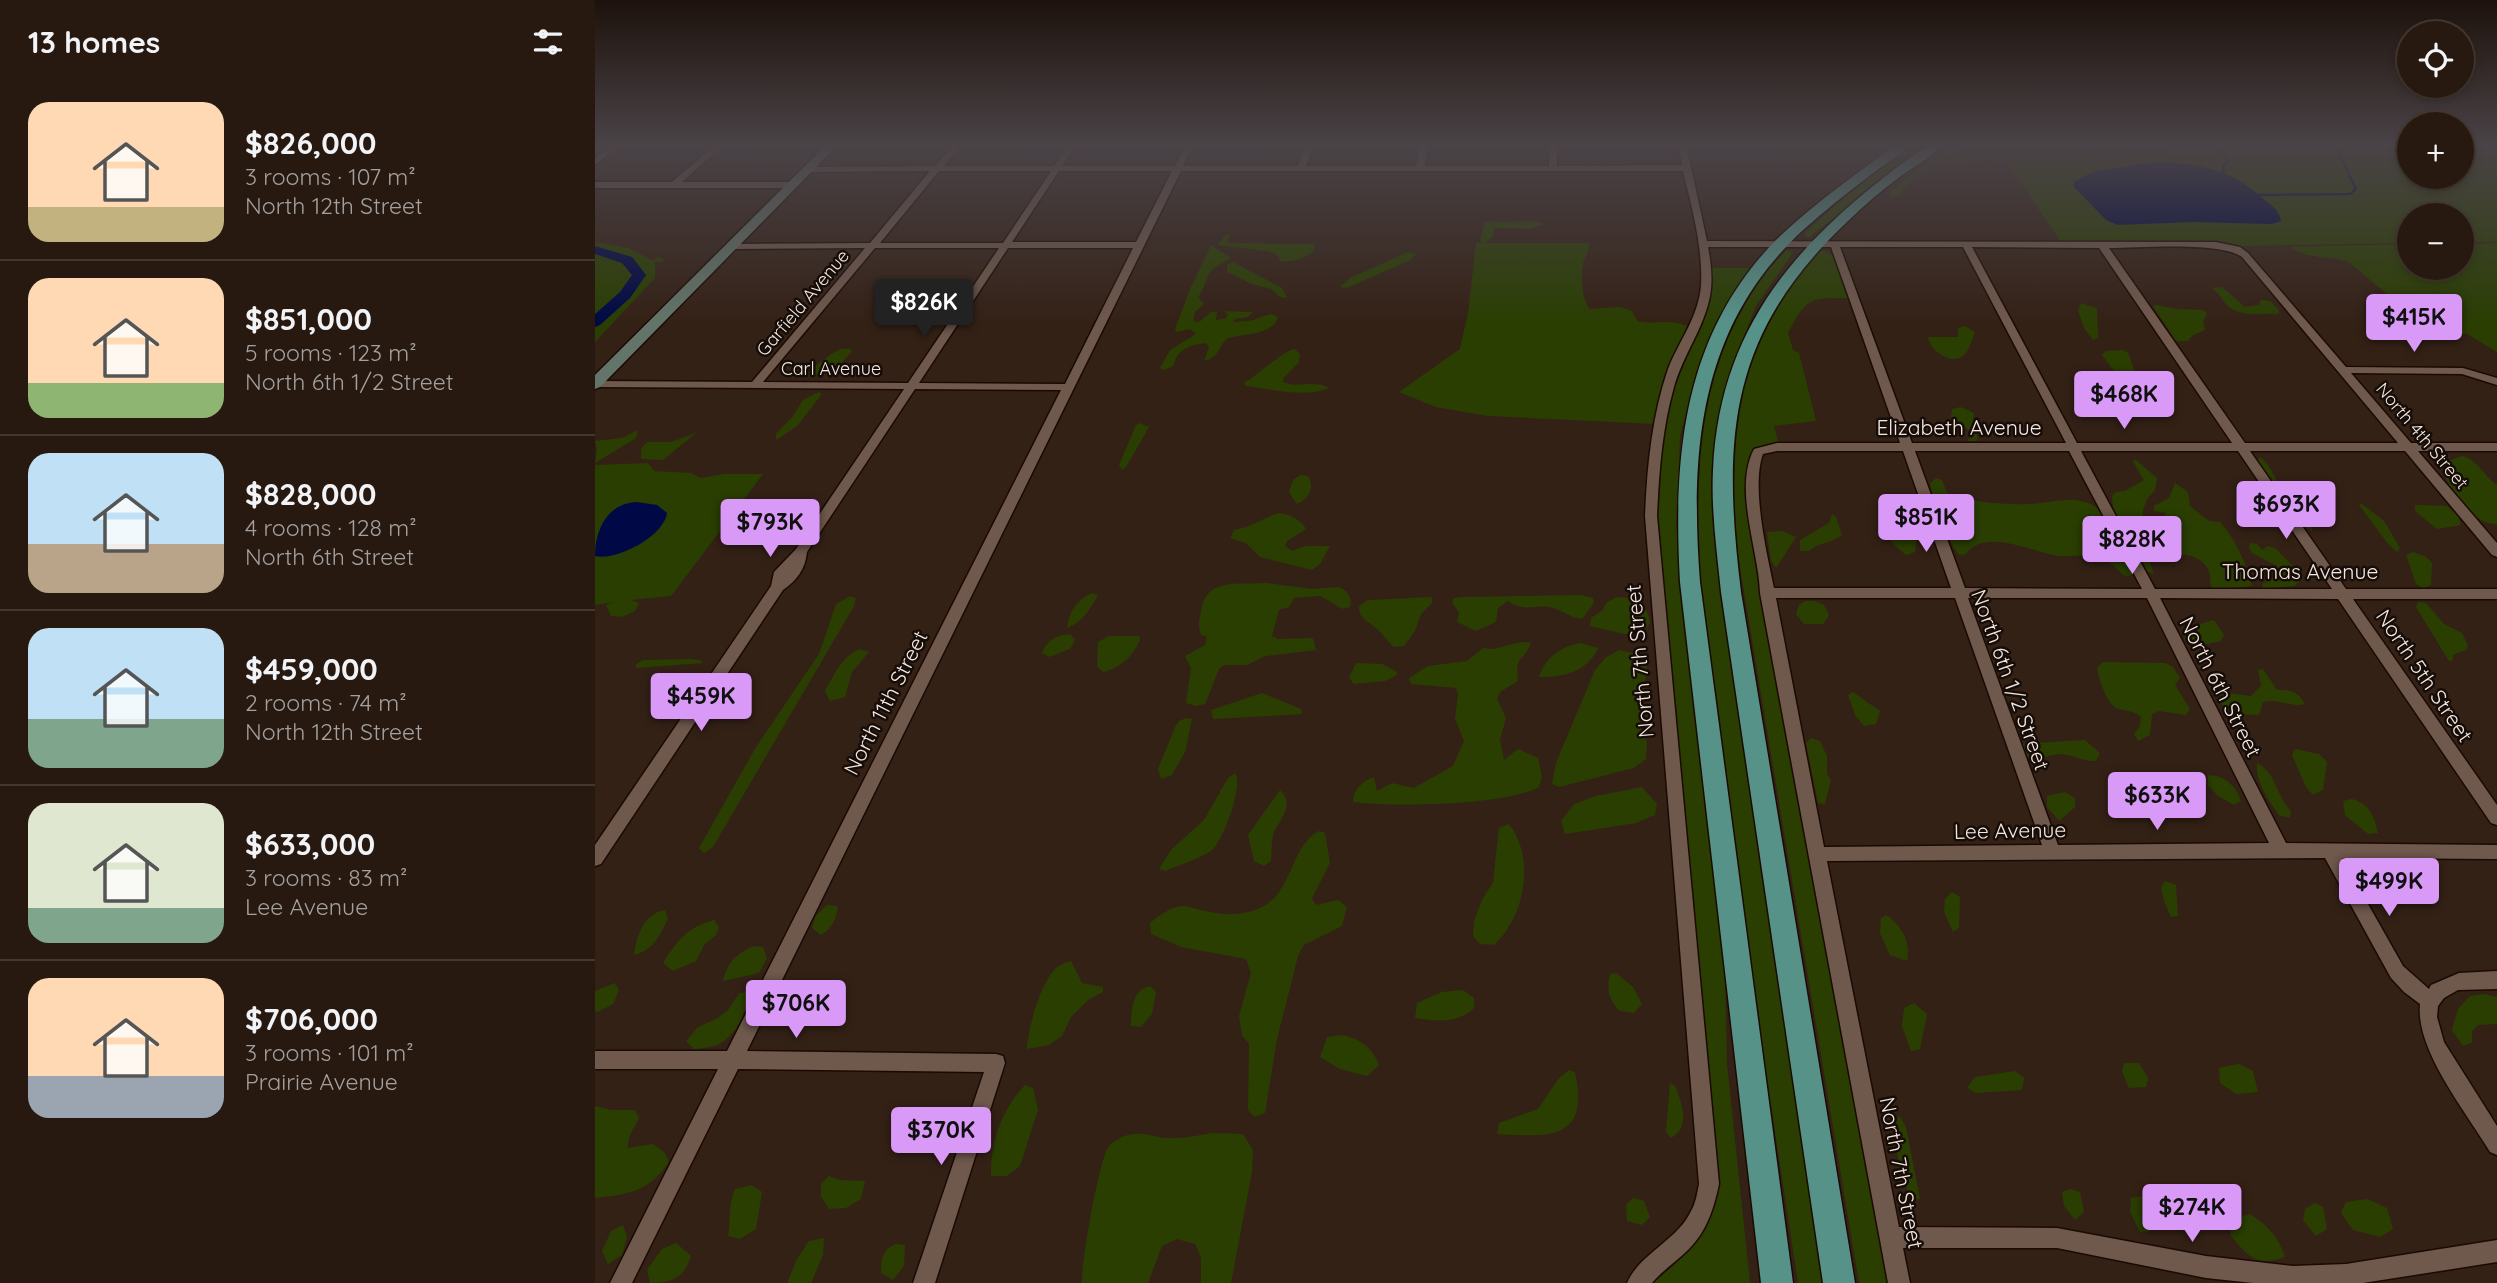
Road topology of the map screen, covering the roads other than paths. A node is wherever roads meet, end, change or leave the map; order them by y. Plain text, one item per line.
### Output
1 (773, 204) edge
2 (908, 204) edge
3 (1033, 204) edge
4 (1160, 204) edge
5 (1694, 204) edge
6 (1827, 204) edge
7 (1870, 204) edge
8 (1702, 244) junction
9 (873, 245) junction
10 (1005, 245) junction
11 (1139, 245) junction
12 (1781, 245) junction
13 (1824, 245) junction
14 (1966, 245) junction
15 (2102, 245) junction
16 (732, 246) junction
17 (2343, 370) junction
18 (2497, 382) edge
19 (595, 384) edge
20 (754, 386) junction
21 (911, 387) junction
22 (1067, 387) junction
23 (1907, 447) junction
24 (2074, 447) junction
25 (2241, 447) junction
26 (2409, 447) junction
27 (2497, 447) edge
28 (1758, 452) joint
29 (2497, 552) edge
30 (1767, 593) junction
31 (1958, 593) junction
32 (2151, 593) junction
33 (2343, 593) junction
34 (2497, 594) edge
35 (2497, 818) edge
36 (2281, 850) junction
37 (2329, 850) junction
38 (2052, 851) junction
39 (2497, 852) edge
40 (1818, 854) junction
41 (595, 859) edge
42 (2497, 980) edge
43 (2431, 1001) junction
44 (595, 1060) edge
45 (734, 1060) junction
46 (2497, 1145) edge
47 (1891, 1237) junction
48 (2497, 1251) edge
49 (621, 1283) edge
50 (924, 1283) edge
51 (1638, 1283) edge
52 (1777, 1283) edge
53 (1839, 1283) edge
54 (1899, 1283) edge

1 - 16 street
2 - 9 street, Garfield Avenue
3 - 10 street
4 - 11 street, North 11th Street
5 - 8 street, North 7th Street
6 - 12 main road
7 - 13 main road
8 - 12 street
8 - 51 street, North 7th Street
9 - 10 street
9 - 16 street
9 - 20 street, Garfield Avenue
10 - 11 street
10 - 21 street
11 - 22 street, North 11th Street
12 - 13 street
12 - 52 main road
13 - 14 street
13 - 23 street, North 6th 1/2 Street
13 - 53 main road
14 - 15 street
14 - 24 street, North 6th Street
15 - 17 street, North 4th Street
15 - 25 street, North 5th Street
16 - 19 street
17 - 18 street
17 - 26 street, North 4th Street
19 - 20 street, Carl Avenue
20 - 21 street, Carl Avenue
21 - 22 street, Carl Avenue
21 - 41 street
22 - 45 street, North 11th Street
23 - 24 street, Elizabeth Avenue
23 - 28 street, Elizabeth Avenue
23 - 31 street, North 6th 1/2 Street
24 - 25 street, Elizabeth Avenue
24 - 32 street, North 6th Street
25 - 26 street, Elizabeth Avenue
25 - 33 street, North 5th Street
26 - 27 street, Elizabeth Avenue
26 - 29 street, North 4th Street
28 - 30 street, North 7th Street
30 - 31 street, Thomas Avenue
30 - 40 street, North 7th Street
31 - 32 street, Thomas Avenue
31 - 38 street, North 6th 1/2 Street
32 - 33 street, Thomas Avenue
32 - 36 street, North 6th Street
33 - 34 street, Thomas Avenue
33 - 35 street, North 5th Street
36 - 37 street, Lee Avenue
36 - 38 street, Lee Avenue
37 - 39 street, Lee Avenue
37 - 43 street
38 - 40 street, Lee Avenue
40 - 47 street, North 7th Street
42 - 43 street
43 - 46 street
44 - 45 street
45 - 49 street, North 11th Street
45 - 50 street
47 - 48 street
47 - 54 street, North 7th Street

